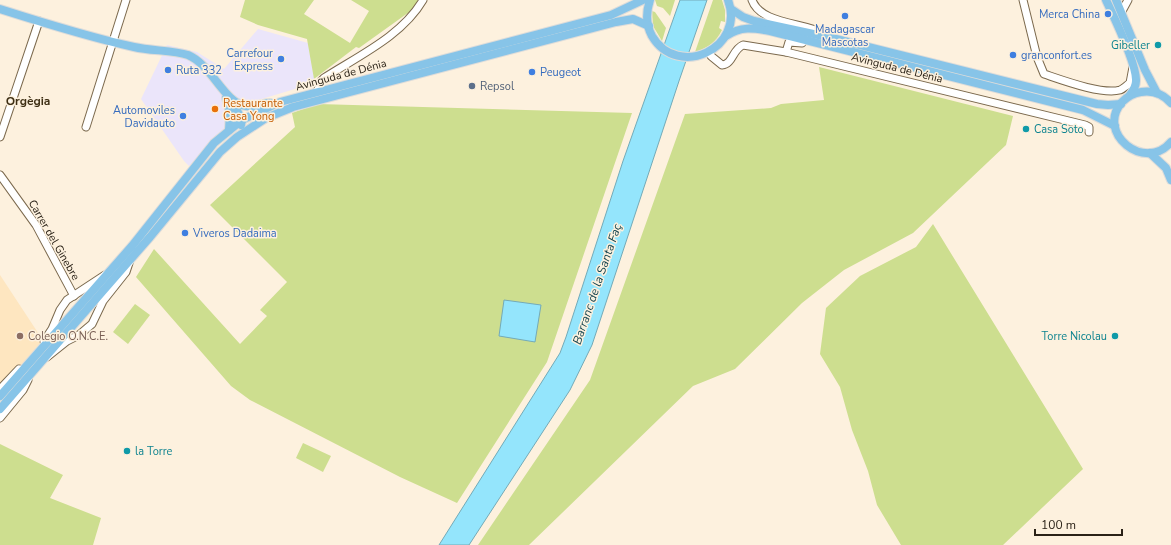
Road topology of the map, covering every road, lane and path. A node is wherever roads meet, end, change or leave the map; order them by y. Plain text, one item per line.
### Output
1 (126, 0) edge
2 (422, 0) edge
3 (643, 0) edge
4 (650, 0) edge
5 (728, 0) edge
6 (752, 0) edge
7 (1023, 0) edge
8 (1106, 0) edge
9 (1116, 0) edge
10 (1128, 0) edge
11 (0, 9) edge
12 (731, 9) junction
13 (1122, 11) junction
14 (39, 21) junction
15 (648, 26) junction
16 (770, 31) junction
17 (726, 36) junction
18 (832, 38) junction
19 (113, 43) junction
20 (820, 43) junction
21 (787, 48) junction
22 (709, 52) junction
23 (1133, 67) junction
24 (222, 88) junction
25 (317, 92) junction
26 (1157, 92) junction
27 (228, 95) junction
28 (1130, 95) junction
29 (280, 102) junction
30 (1171, 103) edge
31 (1121, 104) junction
32 (242, 120) junction
33 (1115, 126) junction
34 (86, 127) dead end
35 (229, 130) junction
36 (1089, 132) dead end
37 (0, 137) edge
38 (1170, 143) edge
39 (1171, 152) edge
40 (1150, 153) junction
41 (206, 170) junction
42 (0, 175) edge
43 (1171, 180) edge
44 (130, 260) junction
45 (109, 273) junction
46 (74, 296) junction
47 (87, 303) junction
48 (60, 310) junction
49 (94, 320) junction
50 (68, 325) junction
51 (85, 330) junction
52 (43, 360) junction
53 (31, 366) junction
54 (0, 389) edge
55 (0, 396) edge
56 (0, 409) edge
57 (0, 418) edge

1 - 19 street
2 - 25 street
3 - 25 main road, Avinguda de Dénia
4 - 15 main road
5 - 12 main road
6 - 18 street
7 - 23 street
8 - 23 main road
9 - 13 main road
10 - 13 street
11 - 14 main road
12 - 17 main road
12 - 18 main road, Avinguda de Dénia
13 - 26 main road
14 - 19 main road
14 - 37 street
15 - 22 main road
15 - 41 main road, Avinguda de Dénia
16 - 17 main road, Avinguda de Dénia
16 - 20 main road, Avinguda de Dénia
16 - 21 street
17 - 22 main road
18 - 31 main road, Avinguda de Dénia
19 - 24 main road
19 - 34 street
20 - 21 street
20 - 33 main road, Avinguda de Dénia
21 - 22 street, Avinguda de Dénia
21 - 36 street, Avinguda de Dénia
23 - 28 main road
24 - 27 main road
24 - 35 main road
25 - 29 main road, Avinguda de Dénia
26 - 28 main road
26 - 30 main road
27 - 29 main road
27 - 32 main road
28 - 31 main road
29 - 32 main road, Avinguda de Dénia
31 - 33 main road
32 - 35 main road, Avinguda de Dénia
32 - 41 main road
33 - 40 main road
35 - 45 main road, Avinguda de Dénia
38 - 39 main road
38 - 40 main road
40 - 43 main road
41 - 44 main road, Avinguda de Dénia
42 - 46 street, Carrer del Ginebre
44 - 47 main road, Avinguda de Dénia
44 - 49 street, Avinguda de Dénia
45 - 46 street, Avinguda de Dénia
45 - 47 main road, Avinguda de Dénia
46 - 47 street
46 - 48 street, Avinguda de Dénia
47 - 49 street
47 - 50 main road, Avinguda de Dénia
48 - 50 street
48 - 53 street, Avinguda de Dénia
49 - 51 street, Avinguda de Dénia
50 - 51 street
50 - 52 main road, Avinguda de Dénia
50 - 53 main road, Avinguda de Dénia
51 - 52 street, Avinguda de Dénia
52 - 53 main road, Avinguda de Dénia
53 - 54 street, Avinguda de Dénia
53 - 55 main road, Avinguda de Dénia
53 - 56 main road, Avinguda de Dénia
53 - 57 street, Avinguda de Dénia

